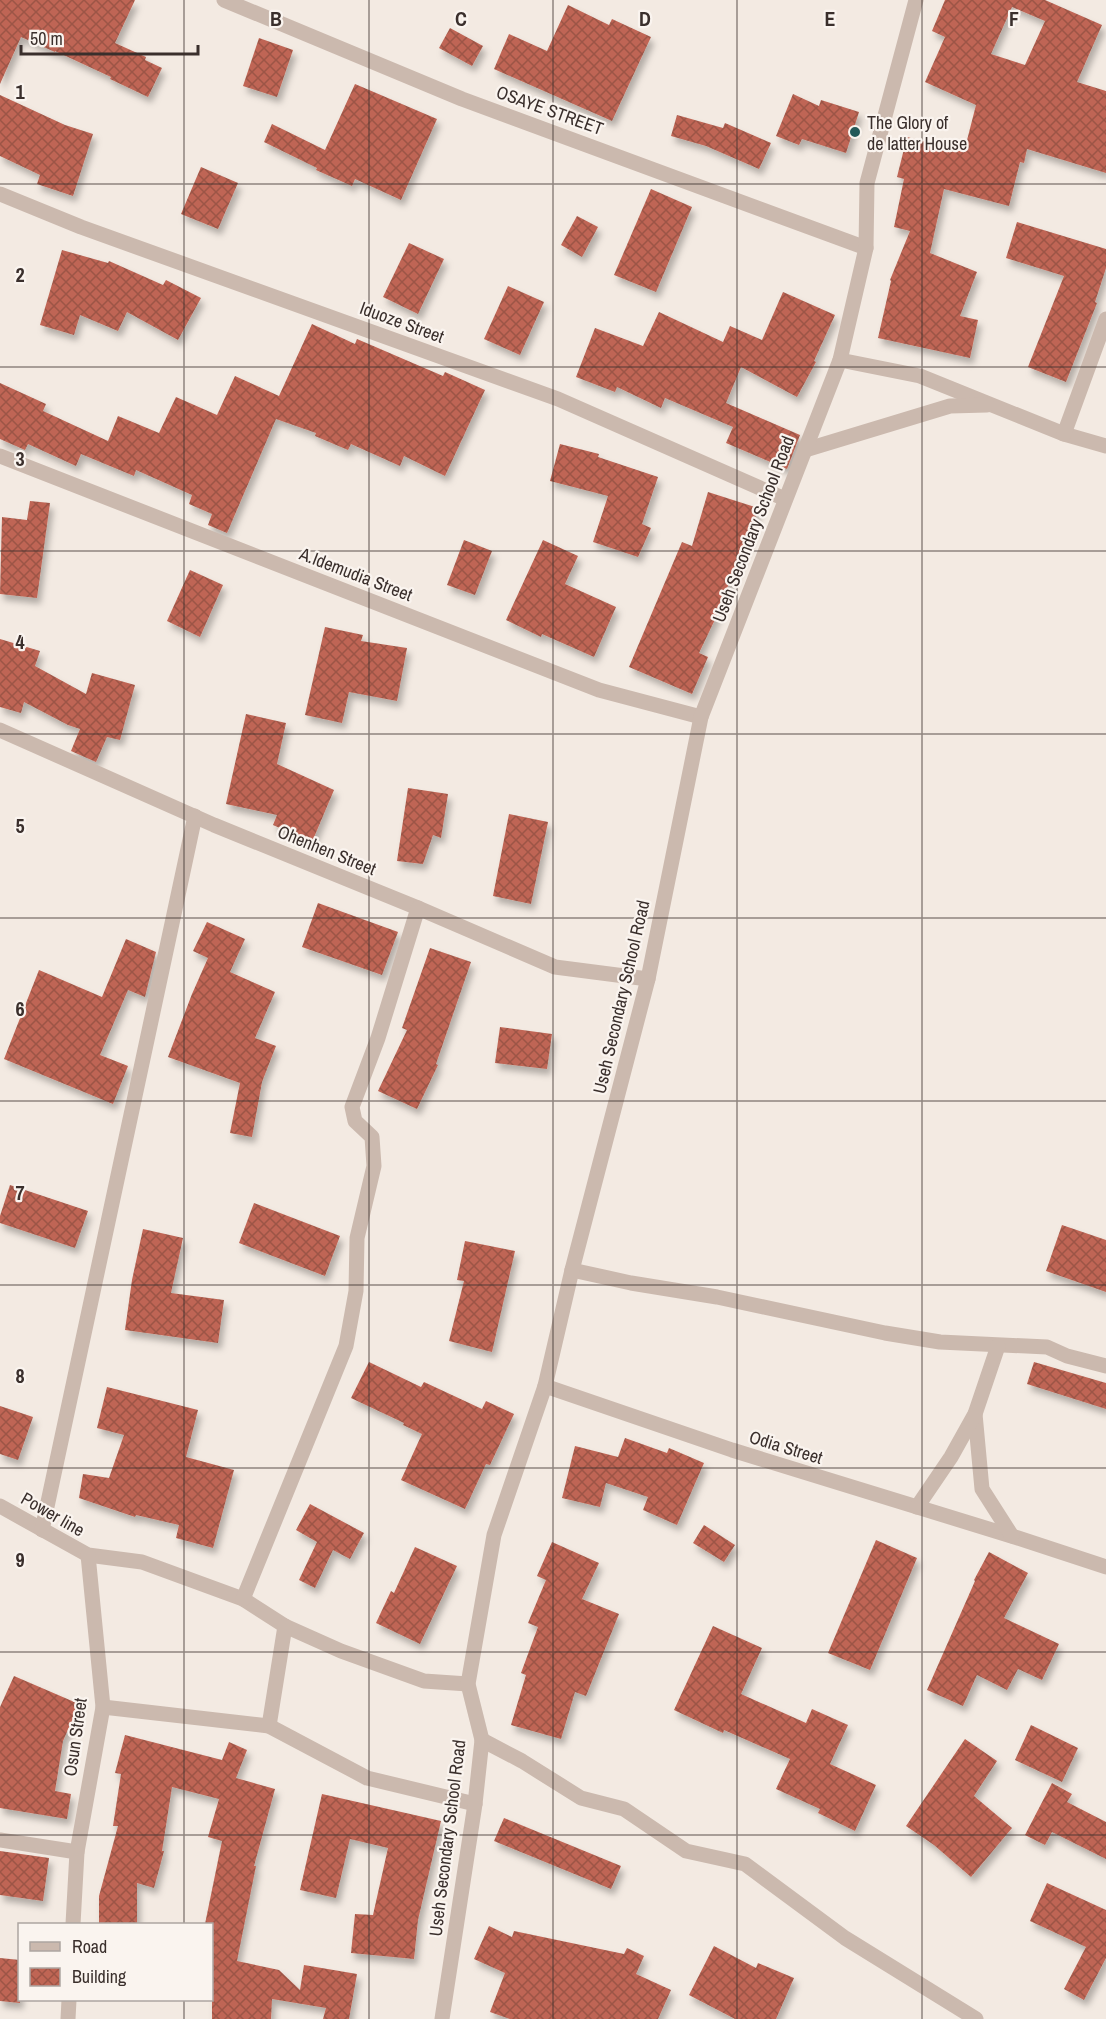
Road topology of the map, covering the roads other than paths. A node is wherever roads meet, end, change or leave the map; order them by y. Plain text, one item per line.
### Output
1 (224, 0) edge
2 (916, 0) edge
3 (0, 194) edge
4 (866, 248) junction
5 (1106, 319) edge
6 (840, 360) junction
7 (994, 404) junction
8 (1064, 434) junction
9 (1106, 446) edge
10 (805, 450) junction
11 (0, 456) edge
12 (785, 499) junction
13 (701, 717) junction
14 (0, 730) edge
15 (195, 816) junction
16 (418, 908) junction
17 (648, 979) junction
18 (572, 1270) junction
19 (998, 1346) junction
20 (1106, 1366) edge
21 (545, 1386) junction
22 (975, 1414) junction
23 (0, 1506) edge
24 (917, 1507) junction
25 (42, 1530) junction
26 (1015, 1537) junction
27 (88, 1555) junction
28 (1106, 1567) edge
29 (243, 1599) junction
30 (285, 1626) junction
31 (468, 1684) junction
32 (102, 1707) junction
33 (269, 1726) junction
34 (482, 1740) junction
35 (475, 1804) junction
36 (0, 1840) edge
37 (77, 1852) junction
38 (73, 1923) edge
39 (69, 2001) edge
40 (68, 2019) edge
41 (441, 2019) edge
42 (976, 2019) edge

1 - 4 street, OSAYE STREET
2 - 4 street, Useh Secondary School Road
3 - 12 street, Iduoze Street
4 - 6 street, Useh Secondary School Road
5 - 8 street
6 - 7 street
6 - 10 street, Useh Secondary School Road
7 - 8 street
7 - 10 street
8 - 9 street
10 - 12 street, Useh Secondary School Road
11 - 13 street, A.Idemudia Street
12 - 13 street, Useh Secondary School Road
13 - 17 street, Useh Secondary School Road
14 - 15 street, Ohenhen Street
15 - 16 street, Ohenhen Street
15 - 25 street
16 - 17 street, Ohenhen Street
16 - 29 street
17 - 18 street, Useh Secondary School Road
18 - 19 street
18 - 21 street, Useh Secondary School Road
19 - 20 street
19 - 22 street
21 - 24 street, Odia Street
21 - 31 street, Useh Secondary School Road
22 - 24 street
22 - 26 street
23 - 25 street, Power line
24 - 26 street, Odia Street
25 - 27 street, Power line
26 - 28 street, Odia Street
27 - 29 street
27 - 32 street, Osun Street
29 - 30 street
30 - 31 street
30 - 33 street
31 - 34 street, Useh Secondary School Road
32 - 33 street
32 - 37 street, Osun Street
33 - 35 street
34 - 35 street, Useh Secondary School Road
34 - 42 street
35 - 41 street, Useh Secondary School Road
36 - 37 street
37 - 38 street, Osun Street
39 - 40 street

